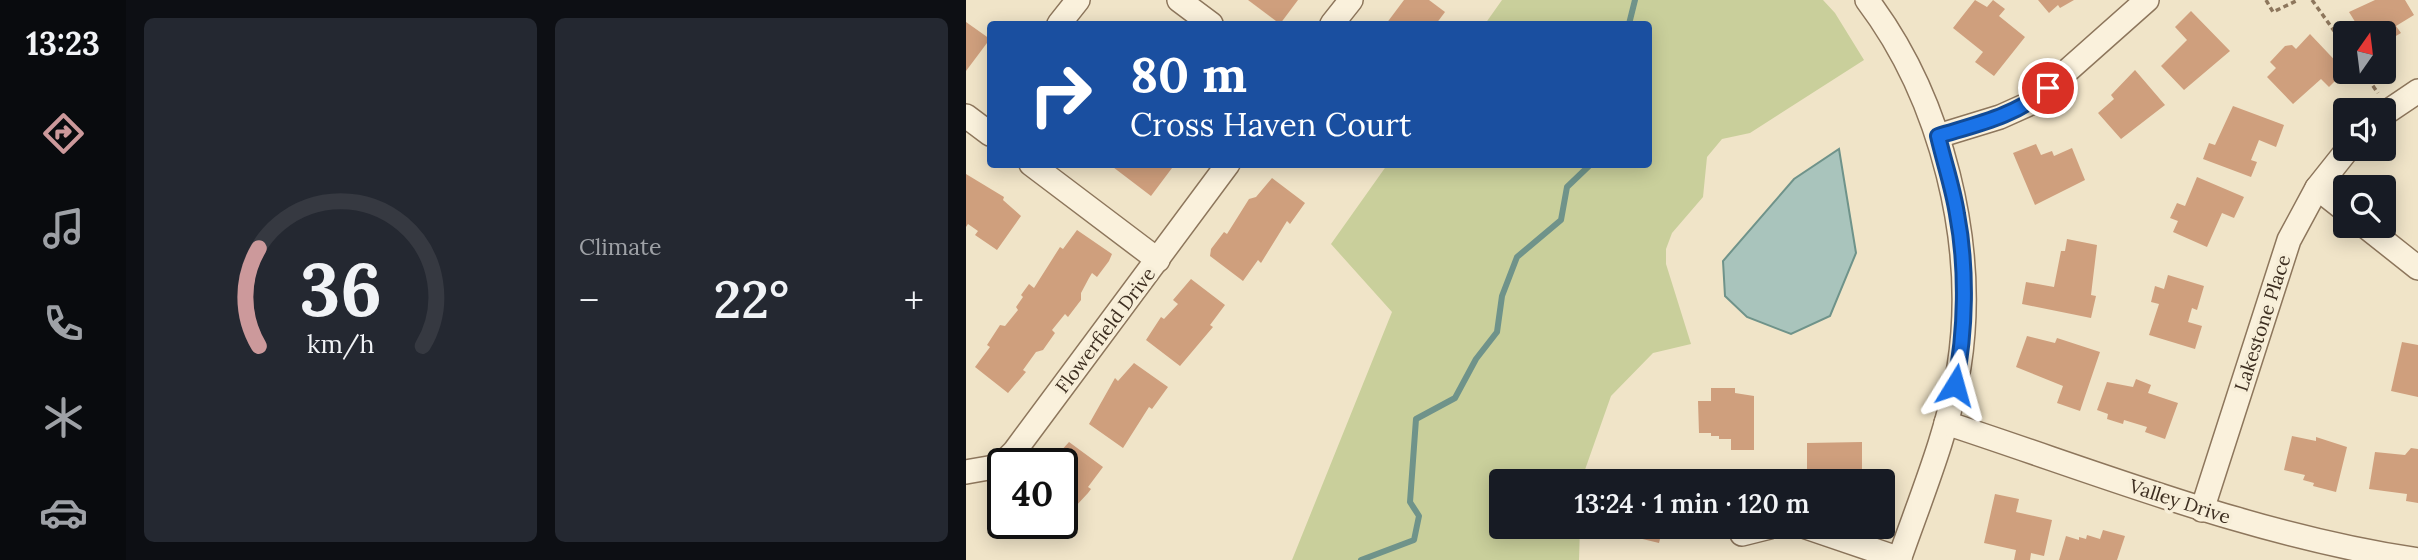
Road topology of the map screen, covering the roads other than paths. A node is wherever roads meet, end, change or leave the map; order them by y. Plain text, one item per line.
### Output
1 (1078, 0) edge
2 (1179, 0) edge
3 (1351, 0) edge
4 (1867, 0) edge
5 (2147, 0) edge
6 (1061, 21) edge
7 (1207, 21) edge
8 (1334, 21) edge
9 (2418, 90) edge
10 (2396, 106) edge
11 (1938, 136) junction
12 (2338, 161) edge
13 (1036, 168) edge
14 (1225, 168) edge
15 (2317, 188) junction
16 (2333, 201) edge
17 (2380, 238) edge
18 (1158, 260) junction
19 (2418, 268) edge
20 (1947, 423) junction
21 (966, 472) edge
22 (2202, 509) junction
23 (1841, 539) edge
24 (1899, 559) edge
25 (2418, 560) edge

1 - 6 street
2 - 7 street
3 - 8 street
4 - 11 street
5 - 11 street
9 - 10 street
11 - 20 street
12 - 15 street, Lakestone Place
13 - 18 street
14 - 18 street, Flowerfield Drive
15 - 16 street
15 - 22 street, Lakestone Place
17 - 19 street
18 - 21 street, Flowerfield Drive
20 - 22 street, Valley Drive
20 - 24 street
22 - 25 street, Valley Drive
23 - 24 street

